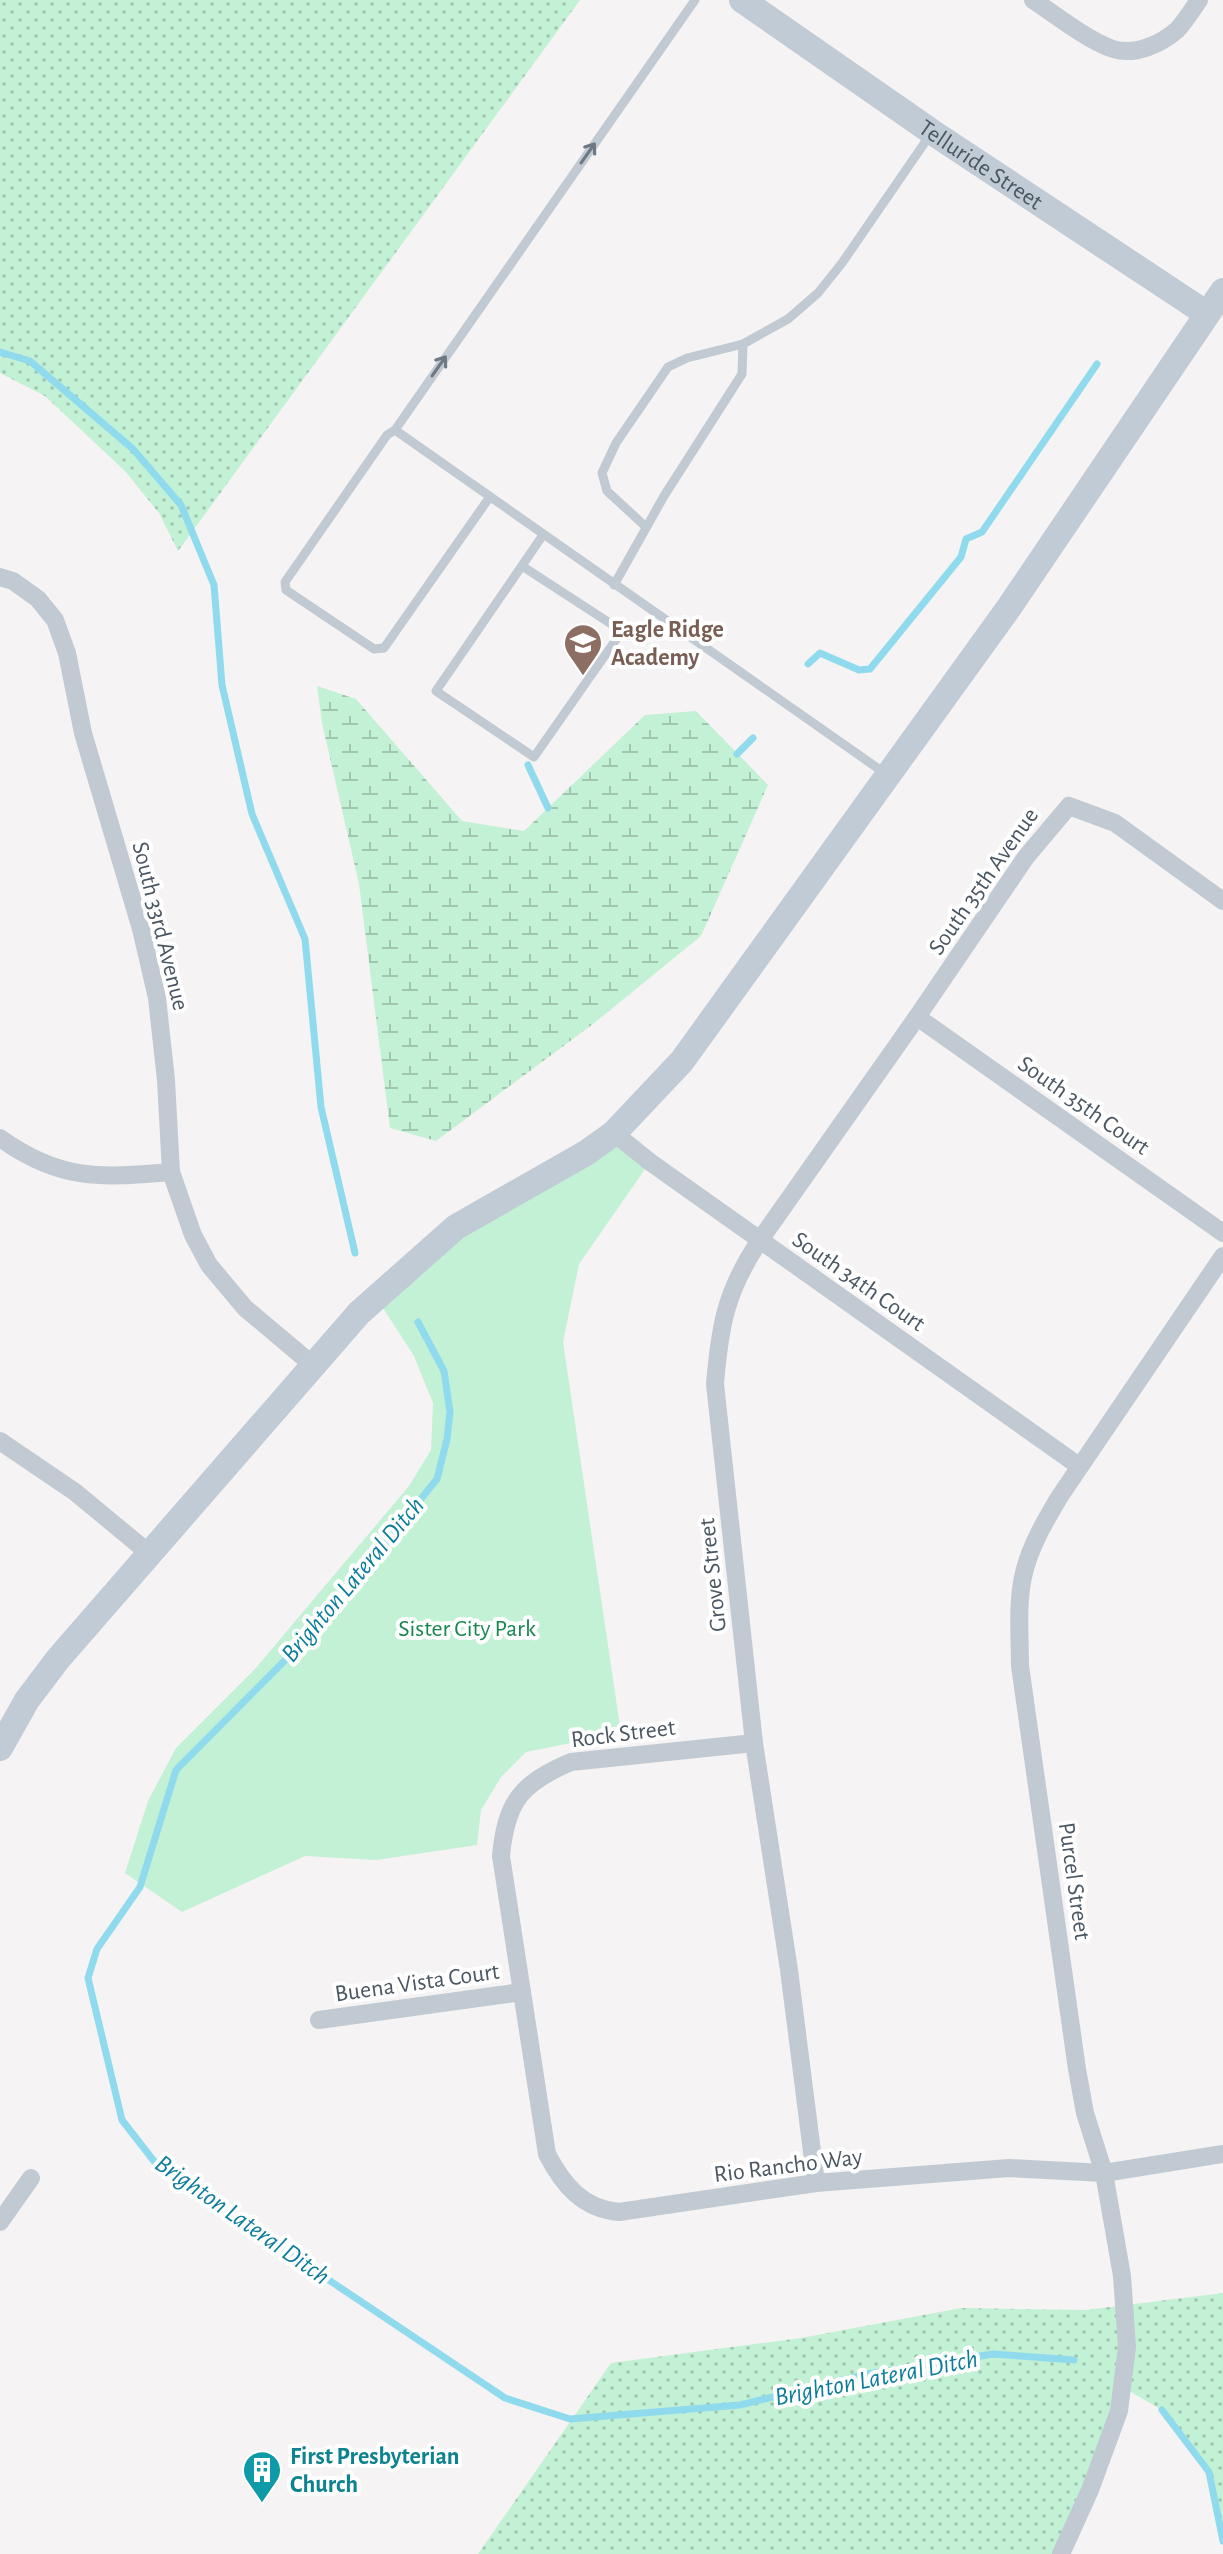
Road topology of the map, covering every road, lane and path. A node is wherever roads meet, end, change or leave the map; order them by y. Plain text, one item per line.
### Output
1 (695, 0) edge
2 (742, 0) edge
3 (1033, 0) edge
4 (1199, 0) edge
5 (932, 132) junction
6 (1223, 291) edge
7 (1215, 320) edge
8 (743, 344) junction
9 (395, 430) junction
10 (489, 498) junction
11 (646, 527) junction
12 (543, 535) junction
13 (522, 566) junction
14 (0, 577) edge
15 (614, 585) junction
16 (889, 776) junction
17 (1223, 901) edge
18 (917, 1017) junction
19 (614, 1133) junction
20 (0, 1138) edge
21 (171, 1172) junction
22 (1223, 1233) edge
23 (760, 1240) junction
24 (1223, 1256) edge
25 (314, 1366) junction
26 (0, 1441) edge
27 (1079, 1466) junction
28 (150, 1554) junction
29 (754, 1743) junction
30 (0, 1747) edge
31 (522, 1992) junction
32 (319, 2020) dead end
33 (1223, 2154) edge
34 (1104, 2173) junction
35 (31, 2178) dead end
36 (816, 2183) junction
37 (0, 2222) edge
38 (1061, 2554) edge

9 -> 1 lane
2 - 5 street, Telluride Street
3 - 4 street
5 - 7 street, Telluride Street
5 - 8 lane
6 - 7 street
7 - 16 street
8 - 11 lane
8 - 11 lane
9 - 10 lane
9 - 10 lane
10 - 12 lane
11 - 15 lane
12 - 13 lane
12 - 15 lane
13 - 13 lane
14 - 21 street, South 33rd Avenue
15 - 16 lane
16 - 19 street
17 - 18 street, South 35th Avenue
18 - 22 street, South 35th Court
18 - 23 street, Grove Street
19 - 23 street, South 34th Court
19 - 25 street
20 - 21 street
21 - 25 street, South 33rd Avenue
23 - 27 street, South 34th Court
23 - 29 street, Grove Street
24 - 27 street, Purcel Street
25 - 28 street
26 - 28 street
27 - 34 street, Purcel Street
28 - 30 street
29 - 31 street, Rock Street
29 - 36 street, Grove Street
31 - 32 street, Buena Vista Court
31 - 36 street, Rio Rancho Way
33 - 34 street, Rio Rancho Way
34 - 36 street, Rio Rancho Way
34 - 38 street, Purcel Street
35 - 37 street

